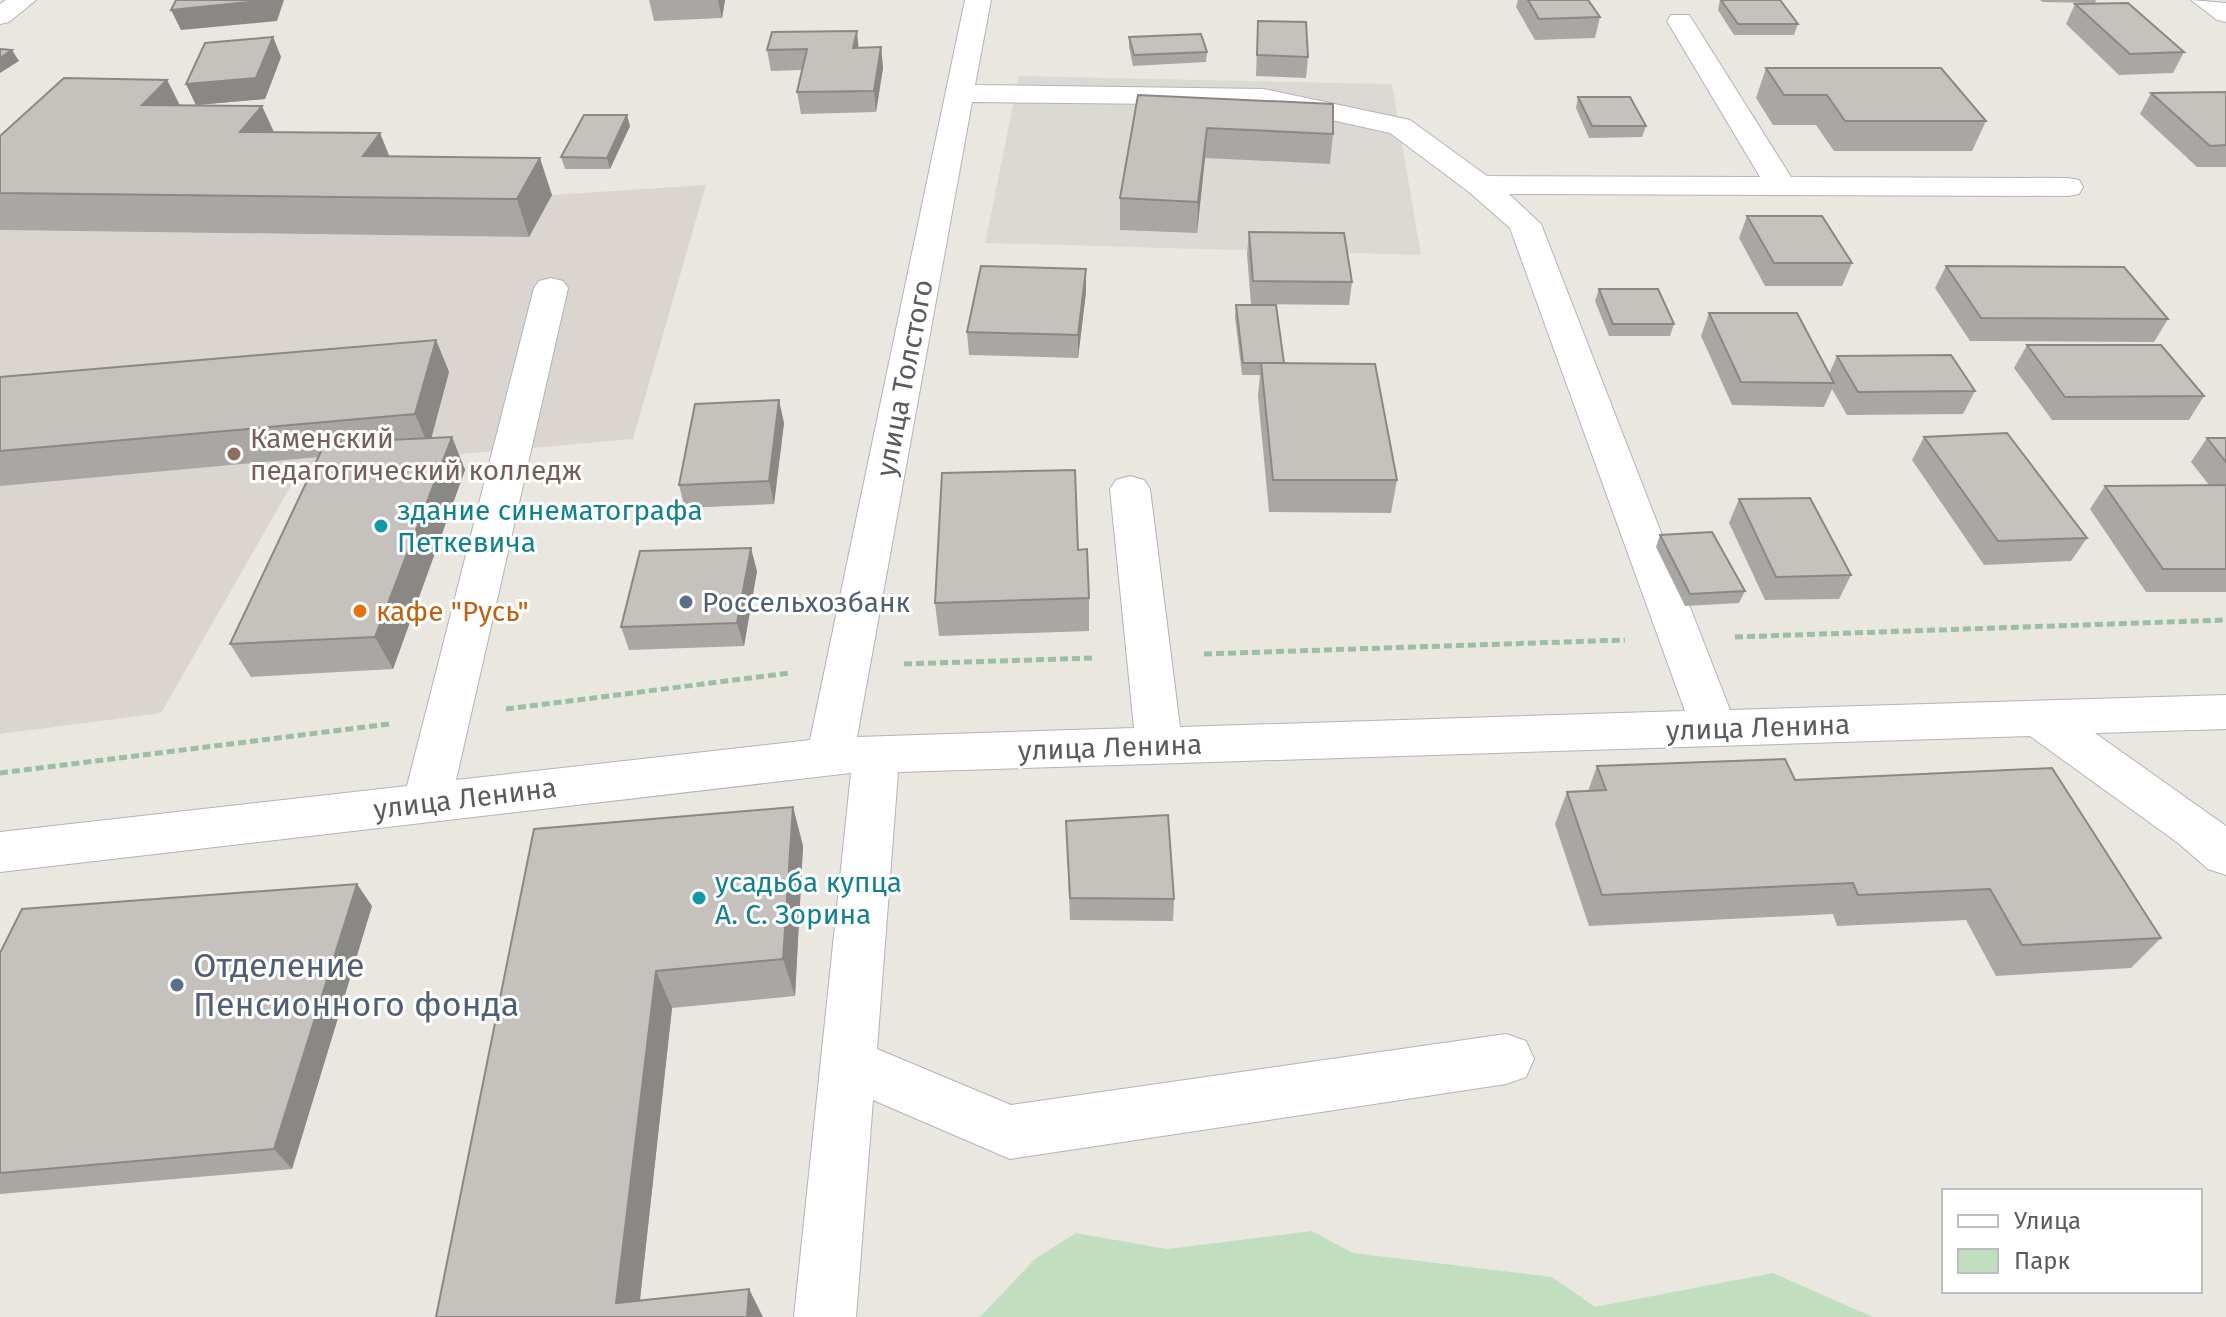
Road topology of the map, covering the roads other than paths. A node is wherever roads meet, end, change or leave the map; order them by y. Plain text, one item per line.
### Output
1 (23, 0) edge
2 (978, 0) edge
3 (2204, 0) edge
4 (2226, 14) edge
5 (0, 16) edge
6 (1680, 21) dead end
7 (959, 93) junction
8 (1480, 185) junction
9 (1781, 186) junction
10 (2068, 187) dead end
11 (551, 288) dead end
12 (1130, 489) dead end
13 (2226, 712) edge
14 (2039, 718) junction
15 (1714, 729) junction
16 (1159, 746) junction
17 (853, 755) junction
18 (427, 802) junction
19 (0, 852) edge
20 (2226, 855) edge
21 (1506, 1059) dead end
22 (848, 1063) junction
23 (825, 1317) edge

1 - 5 street
2 - 7 street, улица Толстого
3 - 4 street
6 - 9 street
7 - 8 street
7 - 17 street, улица Толстого
8 - 9 street
8 - 15 street
9 - 10 street
11 - 18 street
12 - 16 street
13 - 14 street, улица Ленина
14 - 15 street, улица Ленина
14 - 20 street
15 - 16 street, улица Ленина
16 - 17 street, улица Ленина
17 - 18 street, улица Ленина
17 - 22 street, улица Толстого
18 - 19 street, улица Ленина
21 - 22 street
22 - 23 street, улица Толстого

